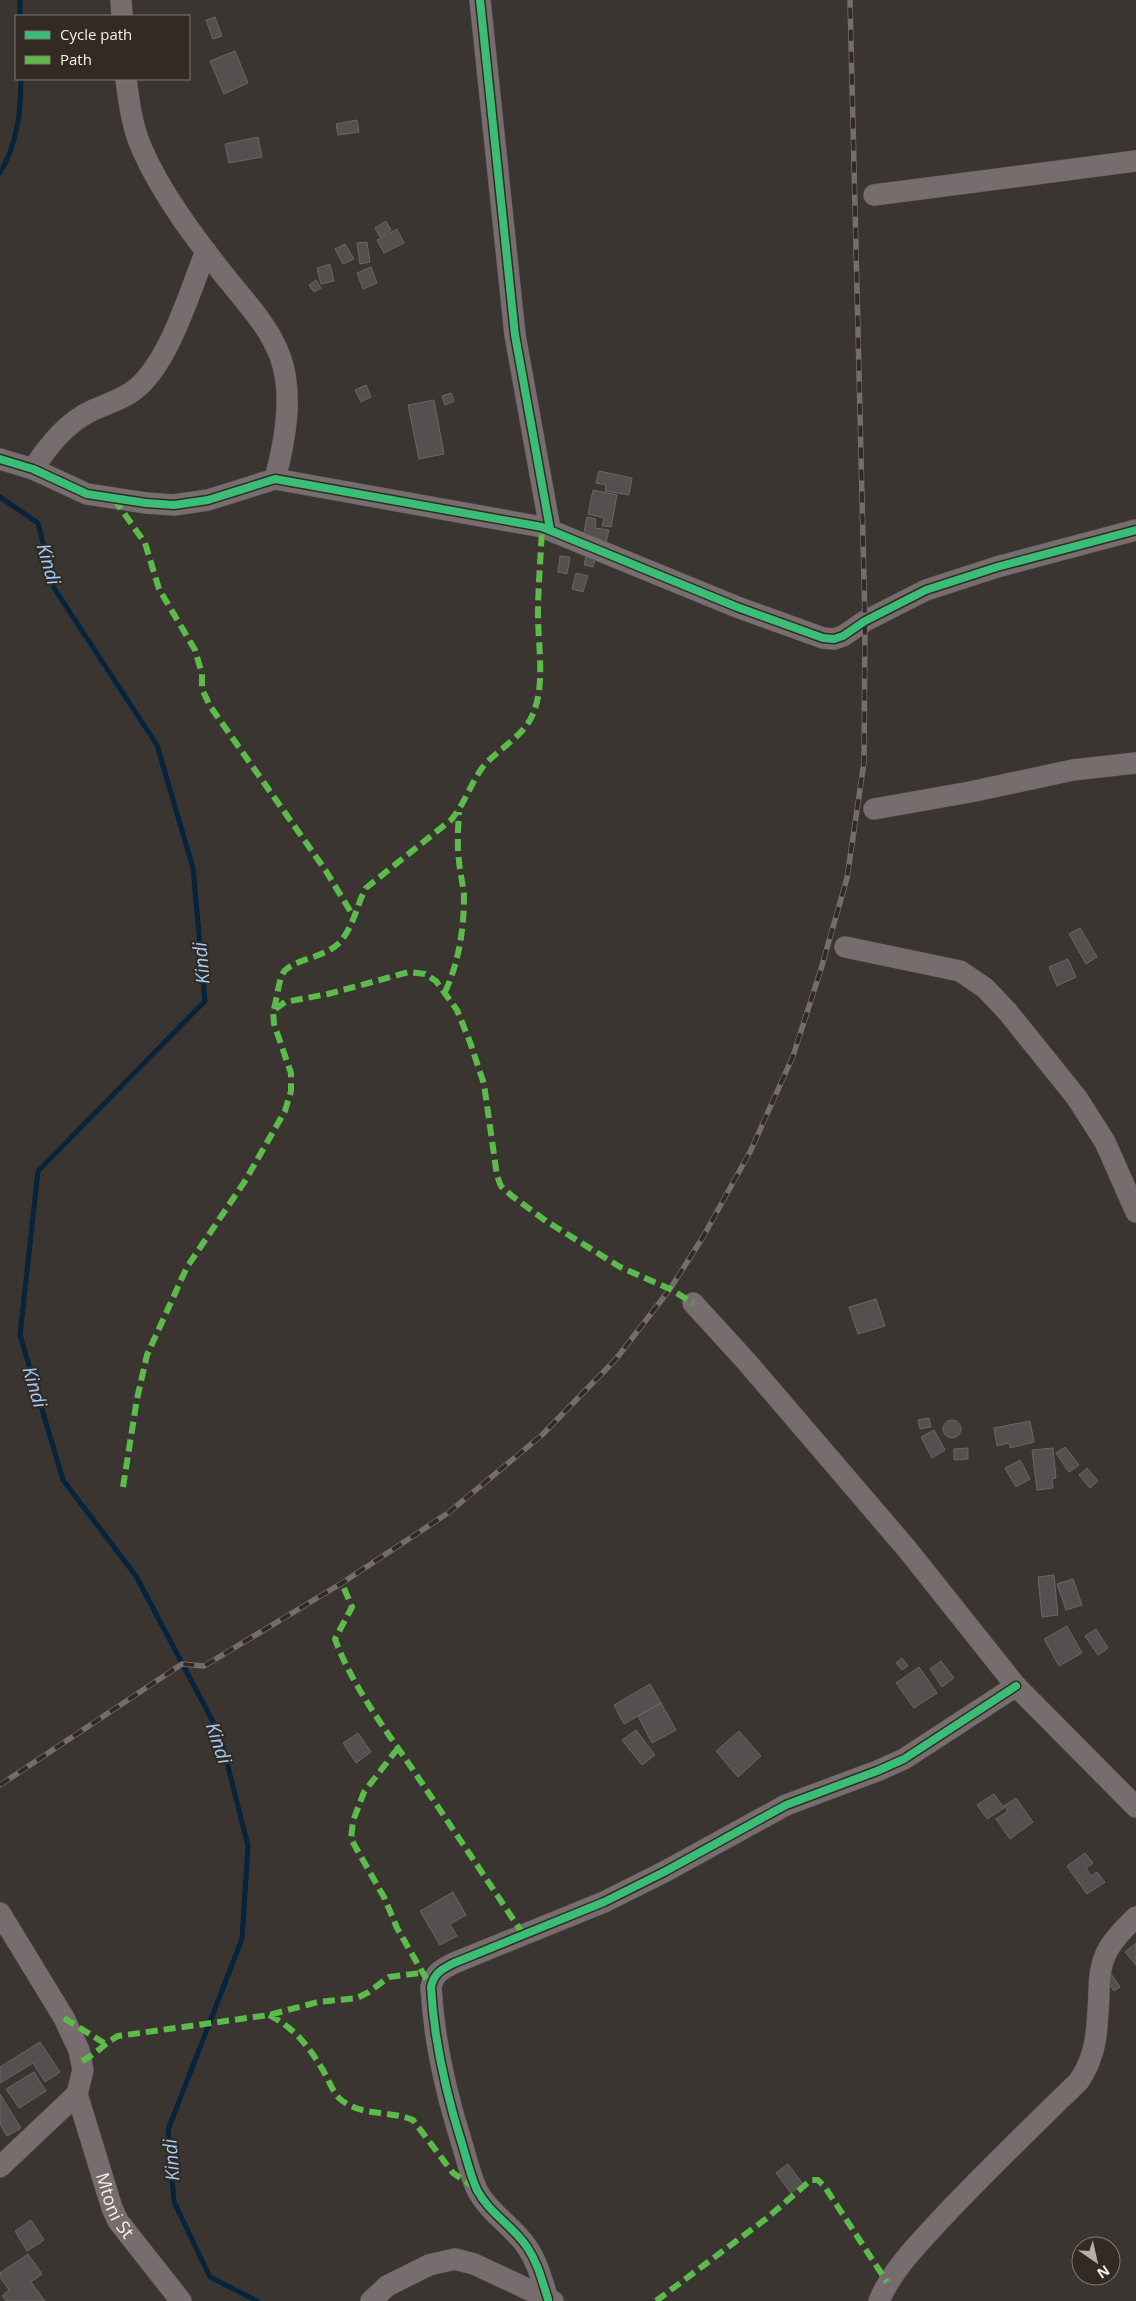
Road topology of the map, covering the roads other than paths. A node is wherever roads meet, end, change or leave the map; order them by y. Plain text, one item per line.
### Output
1 (121, 0) edge
2 (480, 0) edge
3 (122, 15) edge
4 (126, 80) edge
5 (1136, 161) edge
6 (874, 195) dead end
7 (206, 251) junction
8 (0, 459) edge
9 (33, 469) junction
10 (275, 479) junction
11 (550, 529) junction
12 (1136, 530) edge
13 (1136, 763) edge
14 (874, 809) dead end
15 (845, 947) dead end
16 (1136, 1212) edge
17 (693, 1303) dead end
18 (1016, 1686) junction
19 (1136, 1807) edge
20 (0, 1913) edge
21 (1136, 1917) edge
22 (77, 2094) junction
23 (0, 2168) edge
24 (550, 2300) edge
25 (181, 2301) edge
26 (371, 2301) edge
27 (879, 2301) edge

1 - 3 street
2 - 11 street
4 - 7 street
5 - 6 street
7 - 9 street
7 - 10 street
8 - 9 street
9 - 10 street
10 - 11 street
11 - 12 street
13 - 14 street
15 - 16 street
17 - 18 street
18 - 19 street
18 - 24 street
20 - 22 street
21 - 27 street
22 - 23 street
22 - 25 street, Mtoni St
24 - 26 street

